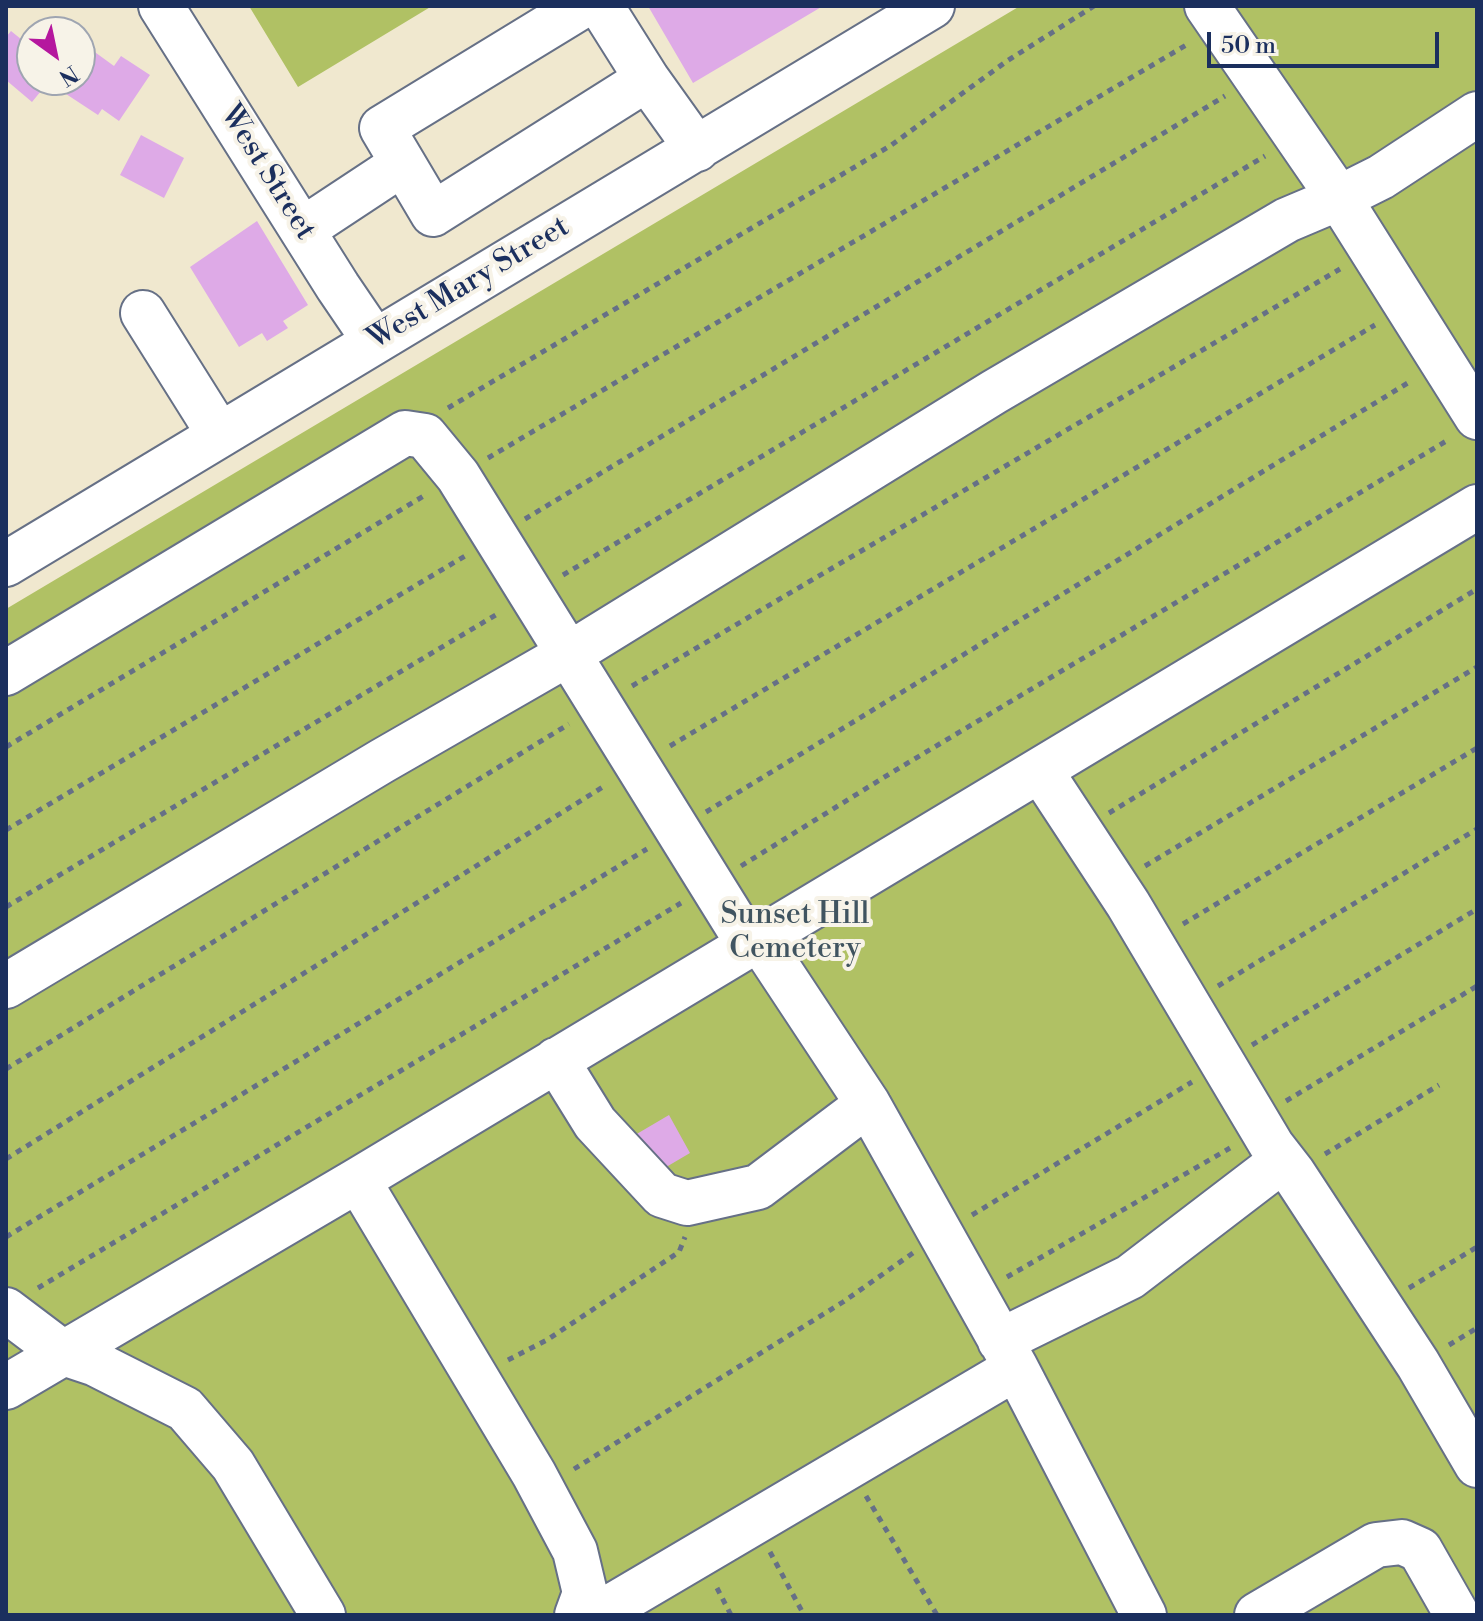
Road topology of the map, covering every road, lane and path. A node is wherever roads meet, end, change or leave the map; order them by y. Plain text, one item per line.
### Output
1 (161, 6) edge
2 (582, 6) edge
3 (601, 6) edge
4 (932, 6) edge
5 (1094, 6) edge
6 (1214, 16) edge
7 (1256, 77) junction
8 (647, 79) junction
9 (1477, 114) edge
10 (1297, 137) junction
11 (697, 149) junction
12 (402, 164) junction
13 (1339, 198) junction
14 (302, 230) junction
15 (1372, 250) junction
16 (1407, 306) junction
17 (143, 313) dead end
18 (374, 340) junction
19 (1442, 362) junction
20 (1463, 428) edge
21 (405, 433) junction
22 (219, 434) junction
23 (458, 476) junction
24 (1477, 507) edge
25 (496, 537) junction
26 (6, 564) edge
27 (1477, 589) edge
28 (530, 594) junction
29 (568, 654) junction
30 (1477, 667) edge
31 (6, 673) edge
32 (600, 705) junction
33 (6, 747) edge
34 (1477, 748) edge
35 (638, 765) junction
36 (1040, 770) junction
37 (1477, 829) edge
38 (6, 830) edge
39 (678, 830) junction
40 (1079, 831) junction
41 (1115, 884) junction
42 (711, 885) junction
43 (6, 907) edge
44 (1477, 909) edge
45 (754, 942) junction
46 (1151, 943) junction
47 (6, 986) edge
48 (1477, 986) edge
49 (1188, 1005) junction
50 (556, 1060) junction
51 (1223, 1063) junction
52 (6, 1069) edge
53 (1439, 1085) dead end
54 (868, 1104) junction
55 (1274, 1145) junction
56 (6, 1159) edge
57 (358, 1180) junction
58 (687, 1203) junction
59 (941, 1234) junction
60 (6, 1237) edge
61 (1477, 1247) edge
62 (975, 1295) junction
63 (20, 1300) edge
64 (1379, 1306) junction
65 (63, 1353) junction
66 (1008, 1354) junction
67 (476, 1378) junction
68 (6, 1387) edge
69 (1477, 1465) edge
70 (849, 1467) junction
71 (541, 1489) junction
72 (755, 1523) junction
73 (323, 1615) edge
74 (577, 1615) edge
75 (597, 1615) edge
76 (804, 1615) edge
77 (937, 1615) edge
78 (1144, 1615) edge
79 (1257, 1615) edge
80 (1457, 1615) edge

1 - 14 street, West Street
2 - 12 street
3 - 8 street
4 - 11 street, West Mary Street
5 - 21 path
6 - 7 street
6 - 23 path
7 - 10 street
7 - 25 path
8 - 11 street
8 - 12 street
9 - 13 street
10 - 13 street
10 - 28 path
11 - 18 street, West Mary Street
12 - 14 street
13 - 15 street
13 - 29 street
14 - 18 street, West Street
15 - 16 street
15 - 32 path
16 - 19 street
16 - 35 path
17 - 22 street
18 - 22 street, West Mary Street
19 - 20 street
19 - 39 path
20 - 42 path
21 - 23 street
21 - 31 street
22 - 26 street, West Mary Street
23 - 25 street
23 - 33 path
24 - 36 street
25 - 28 street
25 - 38 path
27 - 40 path
28 - 29 street
28 - 43 path
29 - 32 street
29 - 47 street
30 - 41 path
32 - 35 street
32 - 52 path
34 - 46 path
35 - 39 street
35 - 56 path
36 - 40 street
36 - 45 street
37 - 49 path
39 - 42 street
39 - 60 path
40 - 41 street
41 - 46 street
42 - 45 street
42 - 63 path
44 - 51 path
45 - 50 street
45 - 54 street
46 - 49 street
48 - 55 path
49 - 51 street
50 - 57 street
50 - 58 street
51 - 55 street
51 - 59 path
53 - 55 path
54 - 58 street
54 - 59 street
55 - 62 path
55 - 64 street
55 - 66 street
57 - 65 street
57 - 67 street
58 - 67 path
59 - 62 street
59 - 71 path
61 - 64 path
62 - 66 street
63 - 65 street
64 - 69 street
65 - 68 street
65 - 73 street
66 - 70 street
66 - 78 street
67 - 71 street
70 - 72 street
70 - 77 path
71 - 74 street
72 - 75 street
72 - 76 path
79 - 80 street

